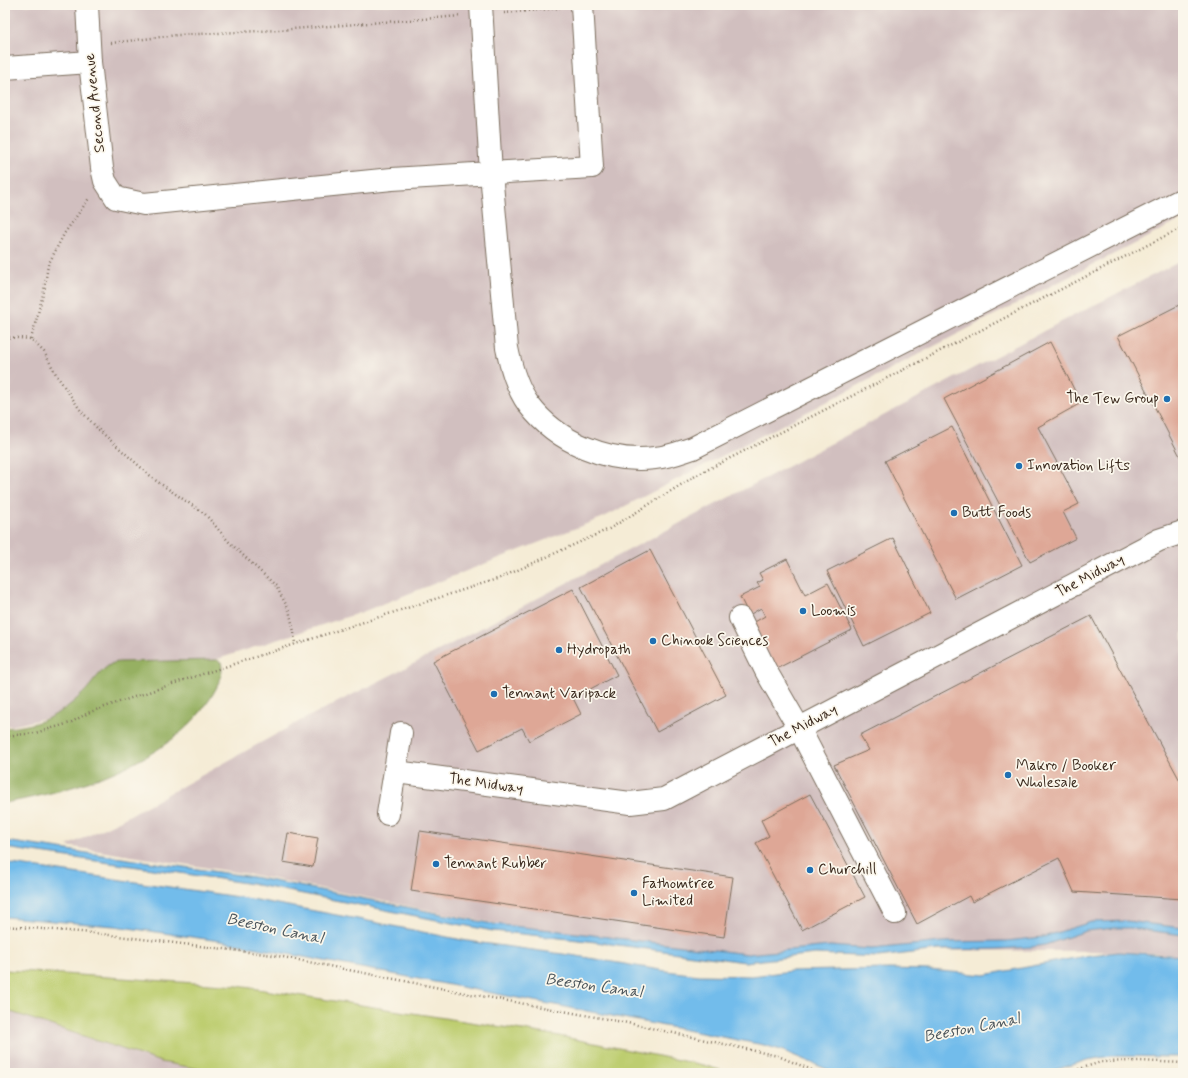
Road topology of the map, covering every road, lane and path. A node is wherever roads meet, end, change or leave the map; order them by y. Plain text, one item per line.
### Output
1 (86, 5) edge
2 (582, 6) edge
3 (482, 10) edge
4 (90, 53) junction
5 (5, 68) edge
6 (491, 173) junction
7 (111, 190) junction
8 (1183, 199) edge
9 (1183, 227) edge
10 (5, 337) edge
11 (31, 339) junction
12 (1183, 532) edge
13 (740, 618) dead end
14 (295, 645) junction
15 (799, 728) junction
16 (401, 734) dead end
17 (5, 736) edge
18 (396, 772) junction
19 (388, 814) dead end
20 (896, 913) dead end
21 (5, 926) edge
22 (1183, 1063) edge
23 (819, 1073) edge
24 (1067, 1073) edge

1 - 4 street, Second Avenue
2 - 3 path
2 - 6 street
3 - 4 path
3 - 6 street
4 - 5 street
4 - 7 street, Second Avenue
6 - 7 street
6 - 8 street
7 - 11 path
9 - 14 path
10 - 11 path
11 - 14 path
12 - 15 street, The Midway
13 - 15 street
14 - 17 path
15 - 18 street, The Midway
15 - 20 street
16 - 18 street
18 - 19 street
21 - 23 path
22 - 24 path

